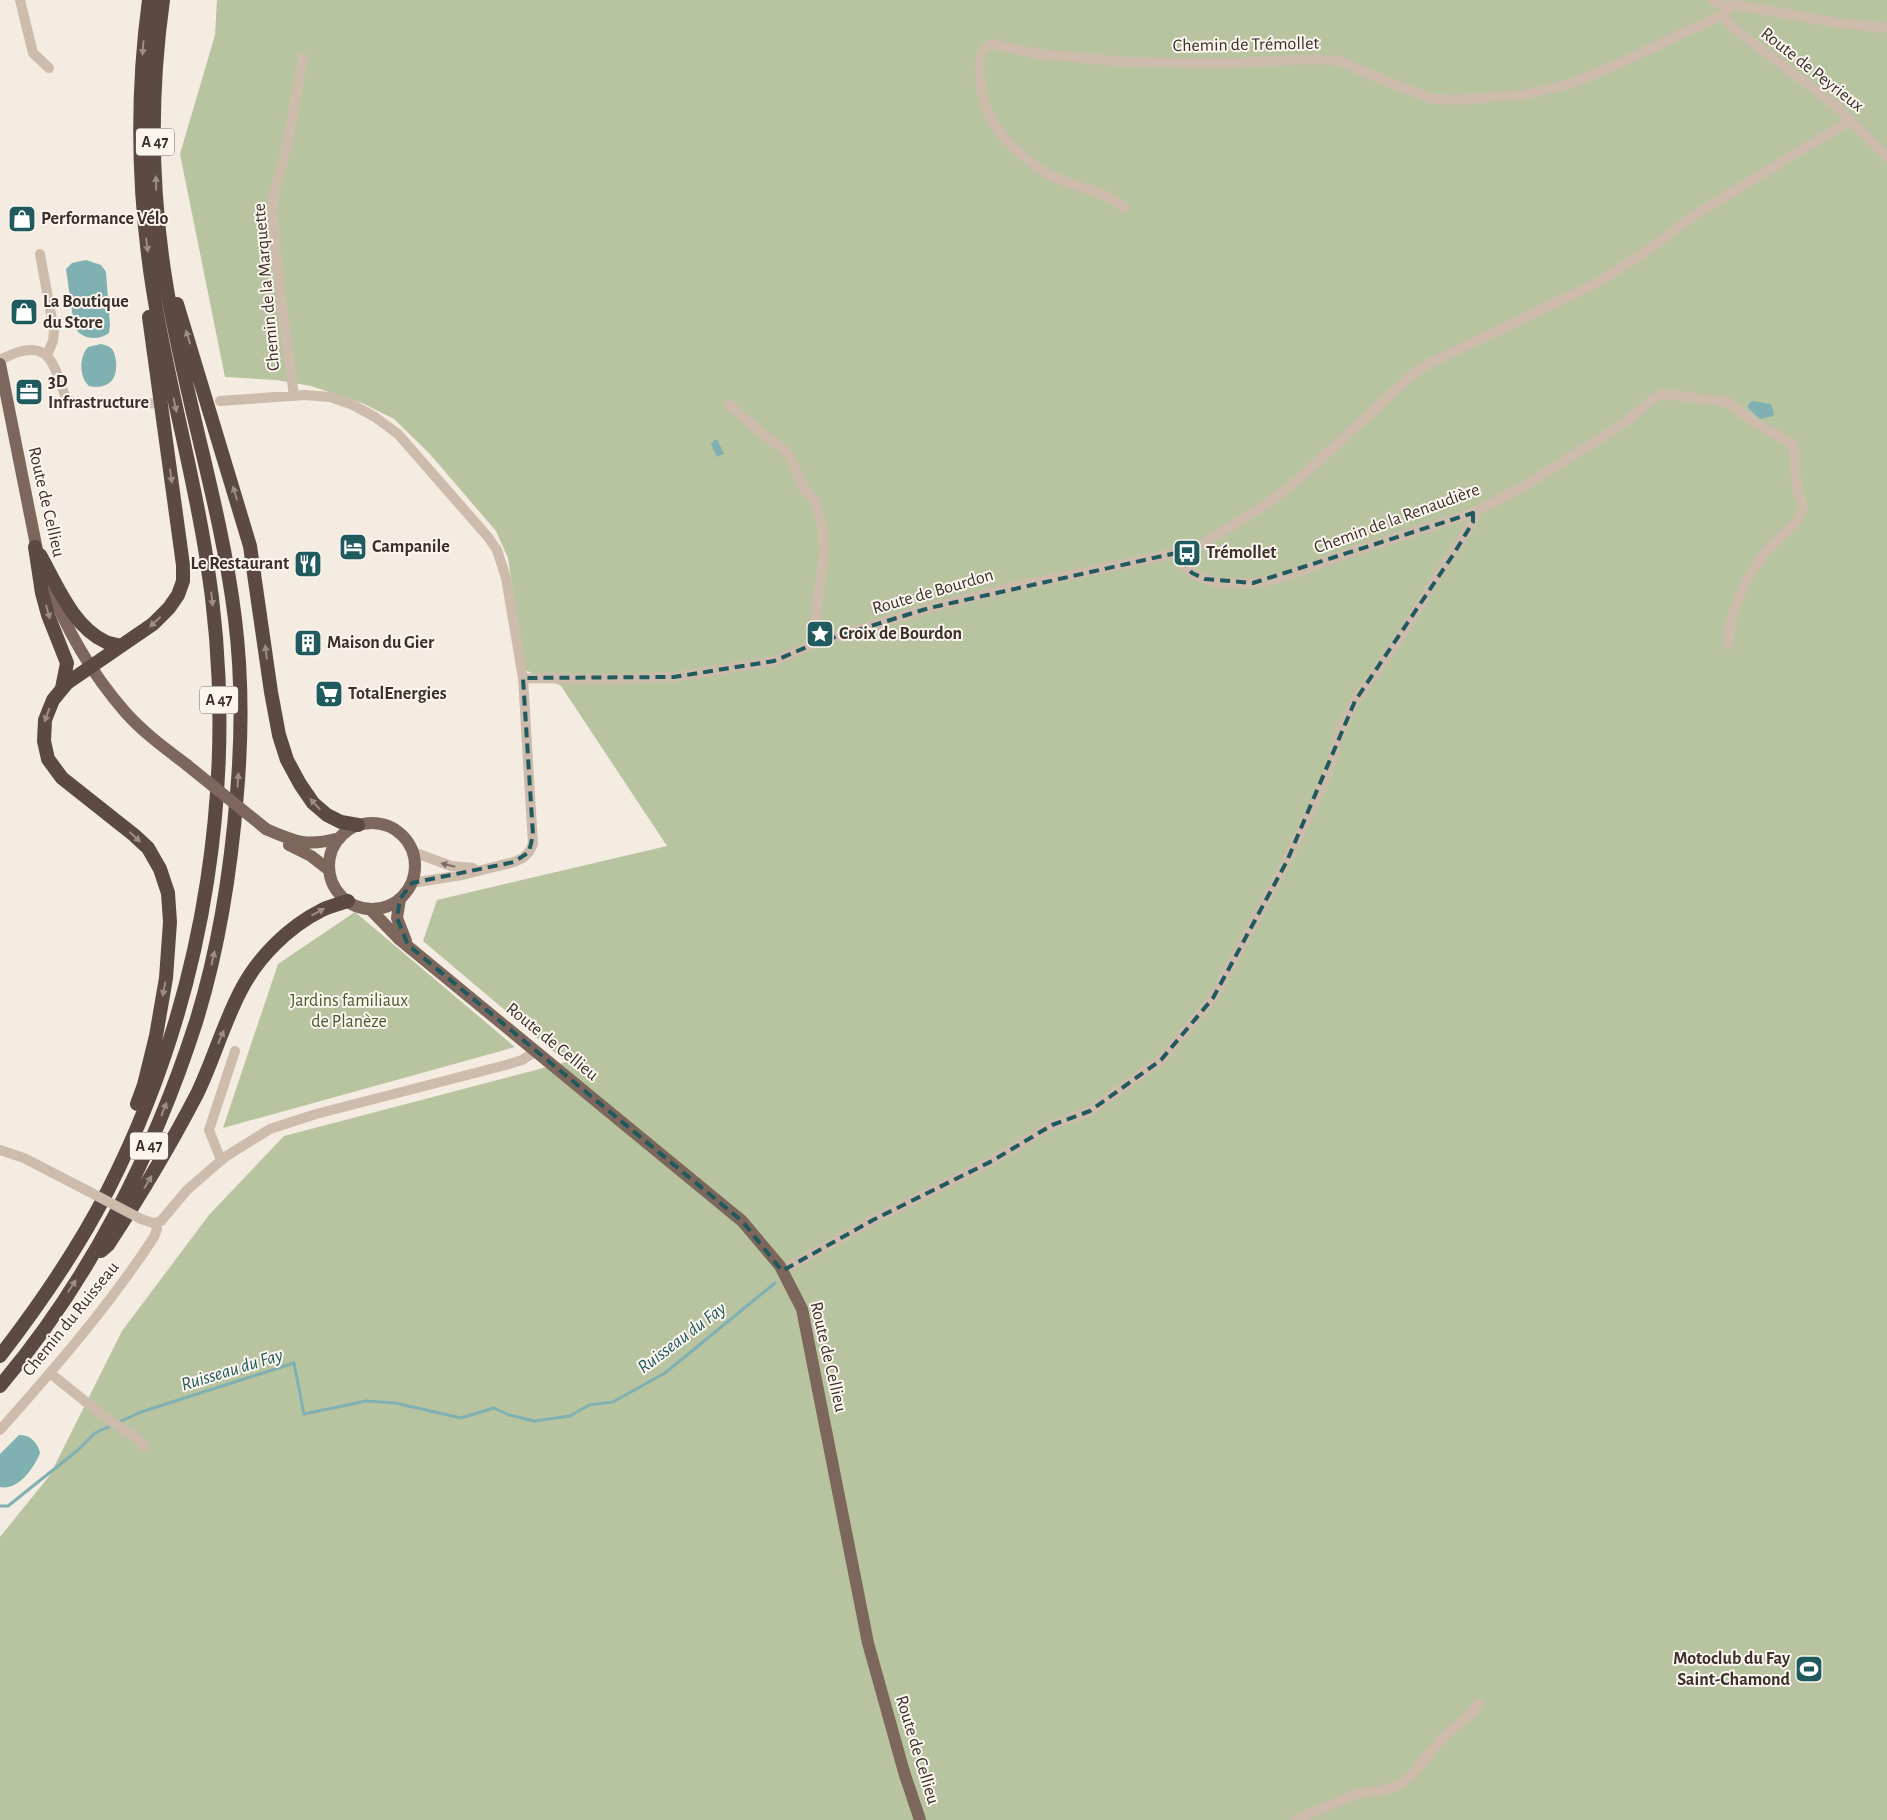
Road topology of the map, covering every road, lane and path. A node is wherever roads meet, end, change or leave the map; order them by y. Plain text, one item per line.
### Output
1 (20, 0) edge
2 (149, 0) edge
3 (163, 0) edge
4 (1712, 0) edge
5 (1726, 11) junction
6 (1887, 28) edge
7 (303, 58) dead end
8 (49, 68) dead end
9 (1852, 120) junction
10 (1887, 157) edge
11 (1124, 208) dead end
12 (40, 254) dead end
13 (166, 284) junction
14 (152, 290) junction
15 (47, 355) junction
16 (0, 360) edge
17 (0, 364) edge
18 (294, 396) junction
19 (220, 401) dead end
20 (134, 404) tunnel mouth
21 (729, 404) dead end
22 (1473, 513) junction
23 (36, 547) junction
24 (1176, 553) junction
25 (816, 643) junction
26 (1728, 645) dead end
27 (121, 646) junction
28 (91, 668) junction
29 (522, 674) junction
30 (62, 689) junction
31 (358, 825) junction
32 (266, 829) junction
33 (340, 838) junction
34 (413, 852) junction
35 (484, 868) junction
36 (329, 870) junction
37 (412, 883) junction
38 (400, 899) junction
39 (348, 901) junction
40 (370, 909) junction
41 (408, 946) junction
42 (234, 1051) dead end
43 (536, 1051) junction
44 (0, 1150) edge
45 (123, 1156) junction
46 (221, 1160) junction
47 (156, 1223) junction
48 (87, 1262) junction
49 (782, 1271) junction
50 (0, 1356) edge
51 (50, 1373) junction
52 (0, 1386) edge
53 (0, 1430) edge
54 (144, 1446) dead end
55 (1479, 1704) dead end
56 (920, 1820) edge
57 (1295, 1820) edge

1 - 8 street
2 -> 14 highway, A 47
13 -> 3 highway, A 47
4 - 5 street
5 - 6 street
5 - 9 street, Route de Peyrieux
5 - 11 street, Chemin de Trémollet
7 - 18 street, Chemin de la Marquette
9 - 10 street, Route de Peyrieux
9 - 24 street, Route de Bourdon
12 - 15 street
31 -> 13 highway
48 -> 13 highway, A 47
14 -> 27 highway
14 -> 45 highway, A 47
15 - 16 street
15 - 20 street
17 - 23 main road, Route de Cellieu
18 - 19 street
18 - 29 street
21 - 25 street
22 - 24 street, Chemin de la Renaudière
22 - 26 street, Chemin de la Renaudière
22 - 49 street
23 - 27 highway
23 - 28 main road, Route de Cellieu
23 -> 30 highway
24 - 25 street, Route de Bourdon
25 - 29 street, Route de Bourdon
27 - 28 highway
28 - 30 highway
28 - 32 main road, Route de Cellieu, bridge
29 - 35 street
30 -> 45 highway
31 - 33 main road
31 - 34 main road
32 - 33 main road, Route de Cellieu
32 - 36 main road, Route de Cellieu
33 - 36 main road
35 -> 34 street
34 - 37 main road
35 - 37 street
36 - 39 main road
37 - 38 main road
38 - 40 main road
38 - 41 main road
39 - 40 main road
48 -> 39 highway
40 - 41 main road, Route de Cellieu
41 - 43 main road, Route de Cellieu
42 - 46 street
43 - 46 street
43 - 49 main road, Route de Cellieu
44 - 47 street, bridge
45 - 50 highway, A 47
46 - 47 street
47 - 51 street, Chemin du Ruisseau
52 -> 48 highway, A 47
49 - 56 main road, Route de Cellieu
51 - 53 street, Chemin du Ruisseau
51 - 54 street
55 - 57 street

